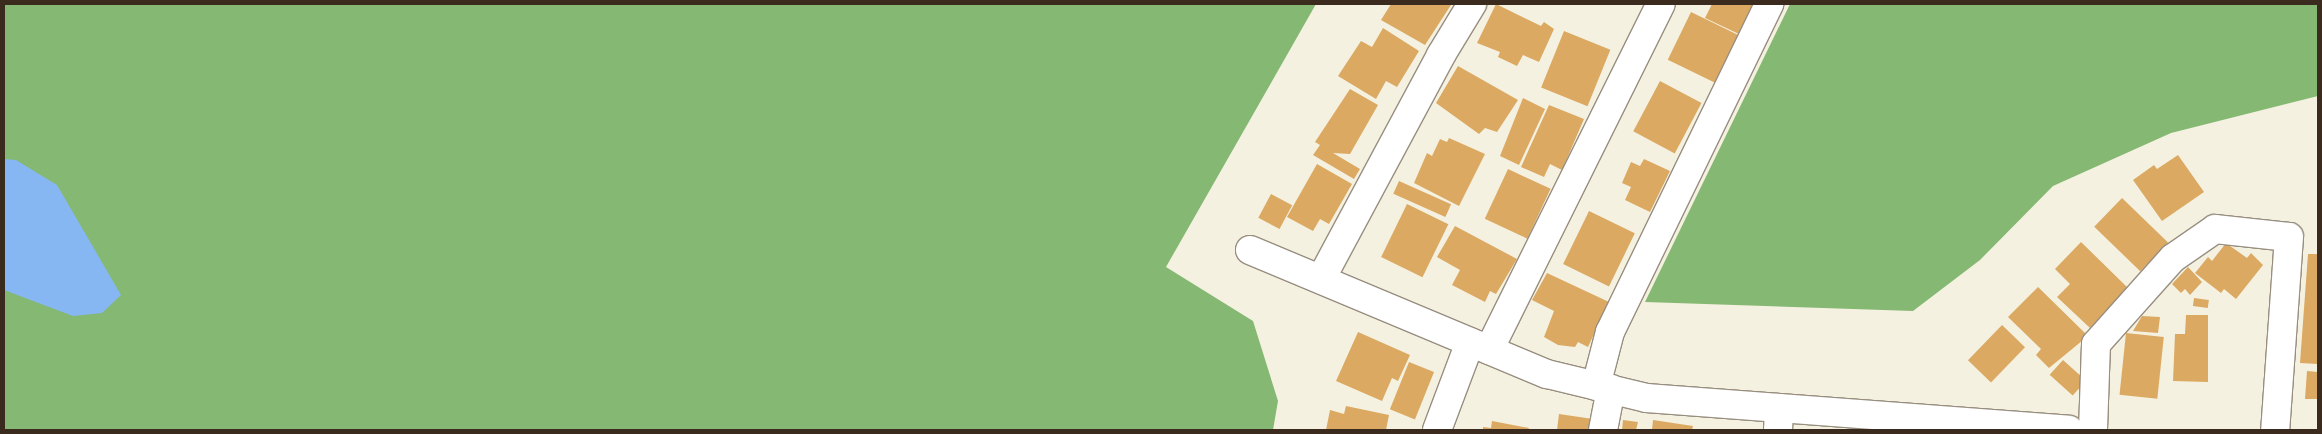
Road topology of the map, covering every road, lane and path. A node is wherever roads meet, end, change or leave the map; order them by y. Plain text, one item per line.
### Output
1 (1472, 4) edge
2 (1662, 4) edge
3 (1769, 4) edge
4 (1250, 250) dead end
5 (1321, 279) junction
6 (1479, 346) junction
7 (1603, 387) junction
8 (1779, 419) edge
9 (1437, 430) edge
10 (1603, 430) edge
11 (2069, 430) edge
12 (2093, 430) edge
13 (2275, 430) edge

1 - 5 street
2 - 6 street
3 - 7 street
4 - 5 street
5 - 6 street
6 - 7 street
6 - 9 street
7 - 8 street
7 - 10 street
8 - 11 street
12 - 13 street

